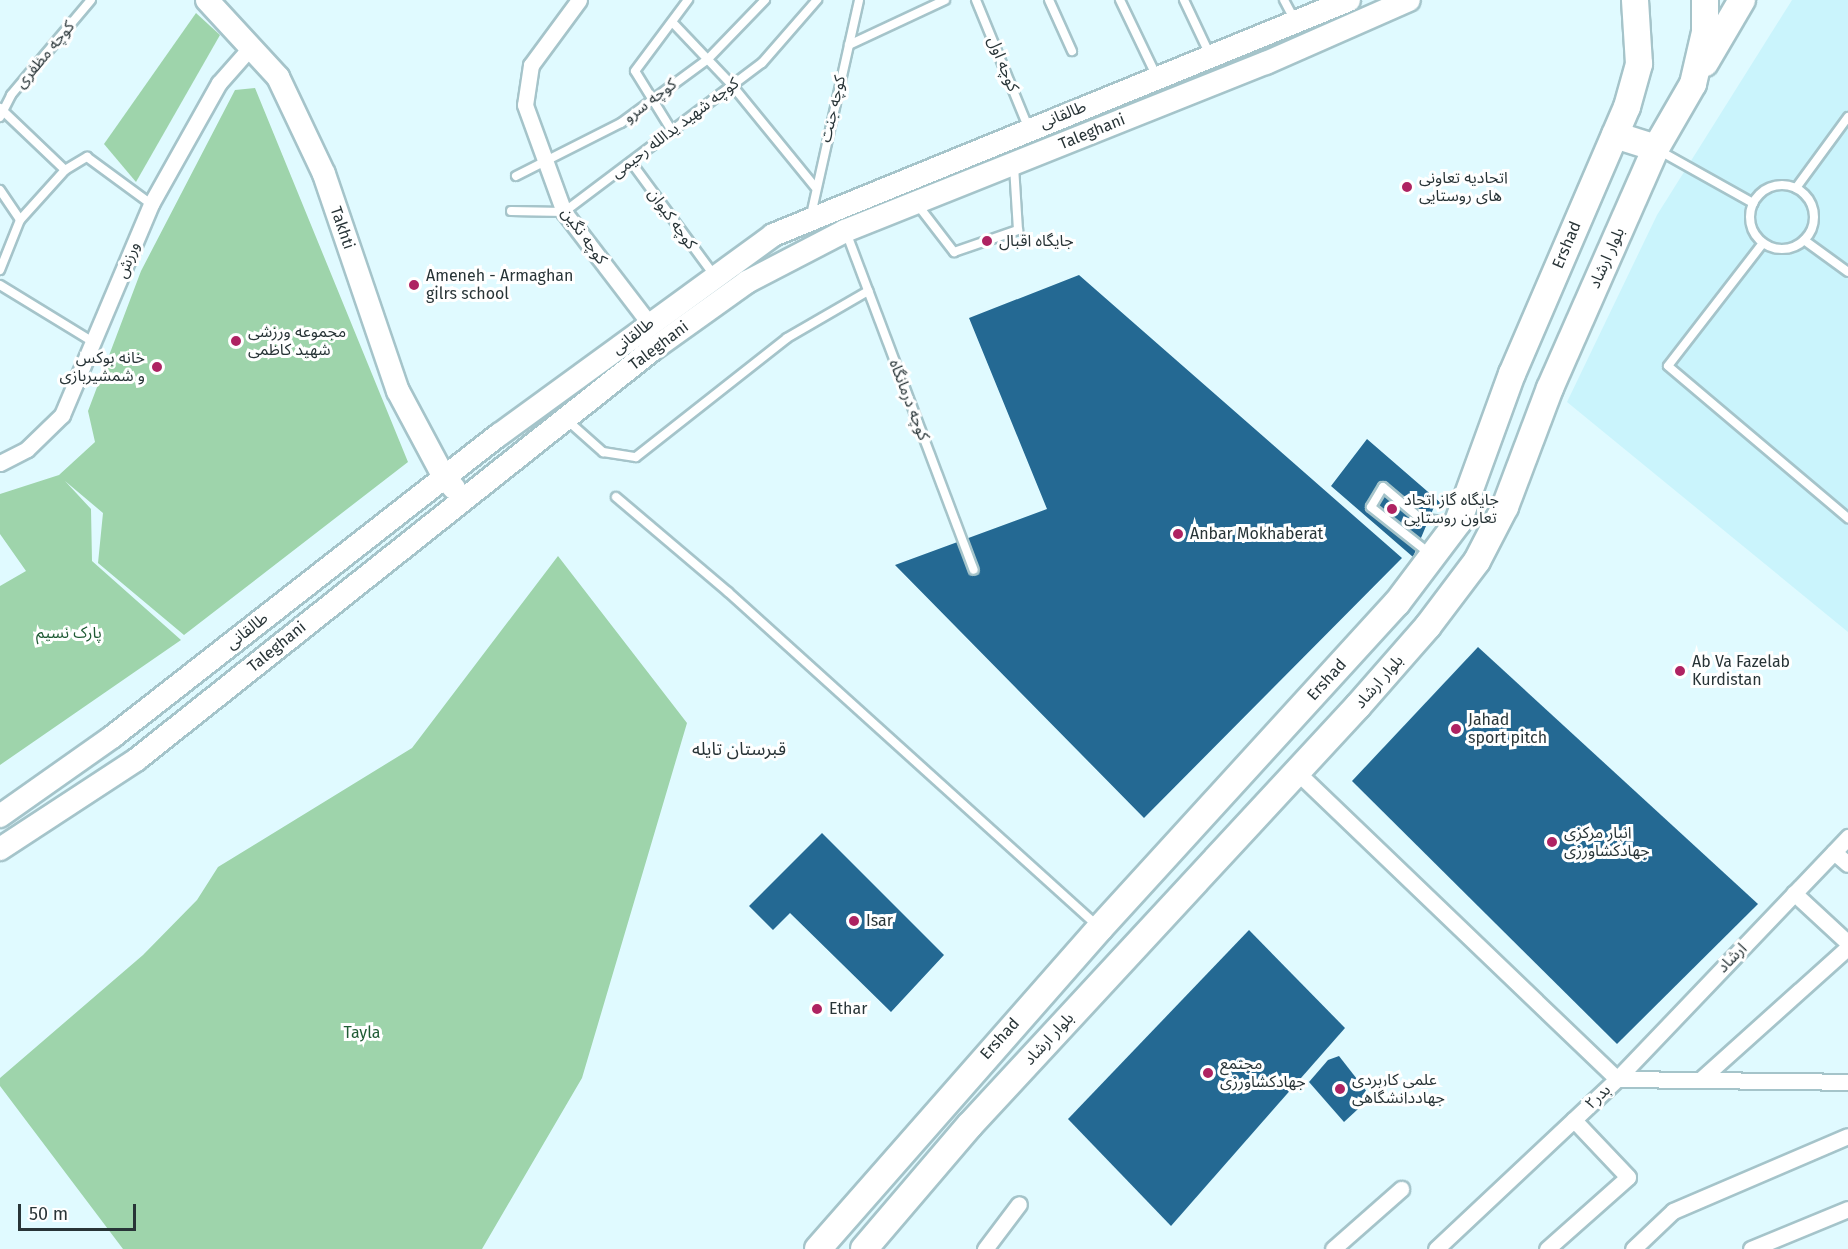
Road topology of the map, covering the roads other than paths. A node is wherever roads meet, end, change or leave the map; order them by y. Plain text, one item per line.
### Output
1 (91, 0) edge
2 (207, 0) edge
3 (579, 0) edge
4 (688, 0) edge
5 (765, 0) edge
6 (817, 0) edge
7 (860, 0) edge
8 (945, 0) edge
9 (976, 0) edge
10 (1049, 0) edge
11 (1120, 0) edge
12 (1184, 0) edge
13 (1284, 0) edge
14 (1349, 0) edge
15 (1409, 0) edge
16 (1635, 0) edge
17 (1705, 0) edge
18 (1743, 0) edge
19 (1306, 19) junction
20 (673, 22) junction
21 (1323, 38) junction
22 (849, 45) junction
23 (250, 48) junction
24 (1072, 51) dead end
25 (1211, 56) junction
26 (708, 60) junction
27 (1157, 76) junction
28 (731, 84) junction
29 (1693, 84) junction
30 (652, 99) junction
31 (1, 113) edge
32 (1848, 117) edge
33 (1029, 128) junction
34 (672, 131) junction
35 (1615, 135) junction
36 (1656, 148) junction
37 (631, 162) junction
38 (546, 163) junction
39 (1014, 164) junction
40 (65, 170) junction
41 (516, 176) dead end
42 (815, 187) junction
43 (1796, 188) junction
44 (0, 189) edge
45 (916, 202) junction
46 (1753, 203) junction
47 (151, 204) junction
48 (511, 211) dead end
49 (564, 212) junction
50 (810, 218) junction
51 (20, 220) junction
52 (845, 231) junction
53 (1804, 240) junction
54 (1763, 243) junction
55 (0, 270) edge
56 (1848, 272) edge
57 (714, 275) junction
58 (0, 285) edge
59 (868, 291) junction
60 (649, 323) junction
61 (94, 342) junction
62 (565, 418) junction
63 (0, 463) edge
64 (444, 477) junction
65 (616, 497) dead end
66 (463, 498) junction
67 (1848, 518) edge
68 (1458, 522) junction
69 (1435, 557) junction
70 (974, 570) dead end
71 (1298, 773) junction
72 (0, 816) edge
73 (1848, 837) edge
74 (0, 849) edge
75 (1834, 852) junction
76 (1848, 864) edge
77 (1794, 893) junction
78 (1119, 908) junction
79 (1100, 928) junction
80 (1146, 935) junction
81 (1848, 945) edge
82 (1617, 1079) junction
83 (1701, 1080) junction
84 (1848, 1082) edge
85 (1574, 1120) junction
86 (1848, 1136) edge
87 (1401, 1189) dead end
88 (1019, 1204) dead end
89 (1848, 1209) edge
90 (818, 1249) edge
91 (864, 1249) edge
92 (985, 1249) edge
93 (1333, 1249) edge
94 (1436, 1249) edge
95 (1547, 1249) edge
96 (1633, 1249) edge
97 (1751, 1249) edge

1 - 31 lane, کوچه مظفری
2 - 23 main road, Takhti
3 - 38 street, کوچه نگین
4 - 20 lane
5 - 26 lane, کوچه سرو
6 - 28 lane, کوچه شهید یدالله رحیمی
7 - 22 lane, کوچه جنت
8 - 22 lane
9 - 33 lane, کوچه اول
10 - 24 lane
11 - 27 lane
12 - 25 lane
13 - 19 lane
14 - 19 main road, طالقانی
15 - 21 main road, Taleghani
16 - 35 main road, Ershad
17 - 29 main road, بلوار ارشاد
18 - 29 main road
19 - 21 main road
19 - 25 main road, طالقانی
20 - 26 lane
20 - 30 lane
21 - 39 main road, Taleghani
22 - 42 lane, کوچه جنت
23 - 47 street, ورزش
23 - 64 main road, Takhti
25 - 27 main road, طالقانی
26 - 28 lane
26 - 30 lane, کوچه سرو
27 - 33 main road, طالقانی
28 - 34 lane, کوچه شهید یدالله رحیمی
28 - 42 lane
29 - 36 main road, بلوار ارشاد
30 - 34 lane
30 - 38 lane, کوچه سرو
31 - 40 lane
32 - 43 lane
33 - 50 main road, طالقانی
34 - 37 lane, کوچه شهید یدالله رحیمی
35 - 36 main road
35 - 68 main road, Ershad
36 - 46 lane
36 - 71 main road, بلوار ارشاد
37 - 49 lane, کوچه شهید یدالله رحیمی
37 - 57 lane, کوچه کیوان
38 - 41 lane, کوچه سرو
38 - 49 street, کوچه نگین
39 - 45 main road, Taleghani
39 - 45 lane
40 - 47 lane
40 - 51 lane
42 - 50 lane, کوچه جنت
43 - 46 lane
43 - 53 lane
44 - 51 lane
45 - 52 main road, Taleghani
46 - 54 lane
47 - 61 street, ورزش
48 - 49 lane
49 - 60 street, کوچه نگین
50 - 57 main road, طالقانی
51 - 55 lane
52 - 59 lane, کوچه درمانگاه
52 - 62 main road, Taleghani
53 - 54 lane
53 - 56 lane
54 - 67 lane
57 - 60 main road, طالقانی
58 - 61 lane
59 - 62 lane
59 - 70 lane, کوچه درمانگاه
60 - 64 main road, طالقانی
61 - 63 street, ورزش
62 - 66 main road, Taleghani
64 - 66 main road, Takhti
64 - 72 main road, طالقانی
65 - 79 lane
66 - 74 main road, Taleghani
68 - 69 main road, Ershad
68 - 69 lane
69 - 78 main road, Ershad
71 - 80 main road, بلوار ارشاد
71 - 82 street
73 - 75 street, ارشاد
75 - 76 street
75 - 77 street, ارشاد
77 - 81 street
77 - 82 street, ارشاد
78 - 79 main road, Ershad
78 - 80 main road
79 - 90 main road, Ershad
80 - 91 main road, بلوار ارشاد
81 - 83 street
82 - 83 street, بدر۲
82 - 85 street, بدر۲
83 - 84 street, بدر۲
85 - 94 street, بدر۲
85 - 95 street
86 - 96 street
87 - 93 street
88 - 92 street
89 - 97 street

